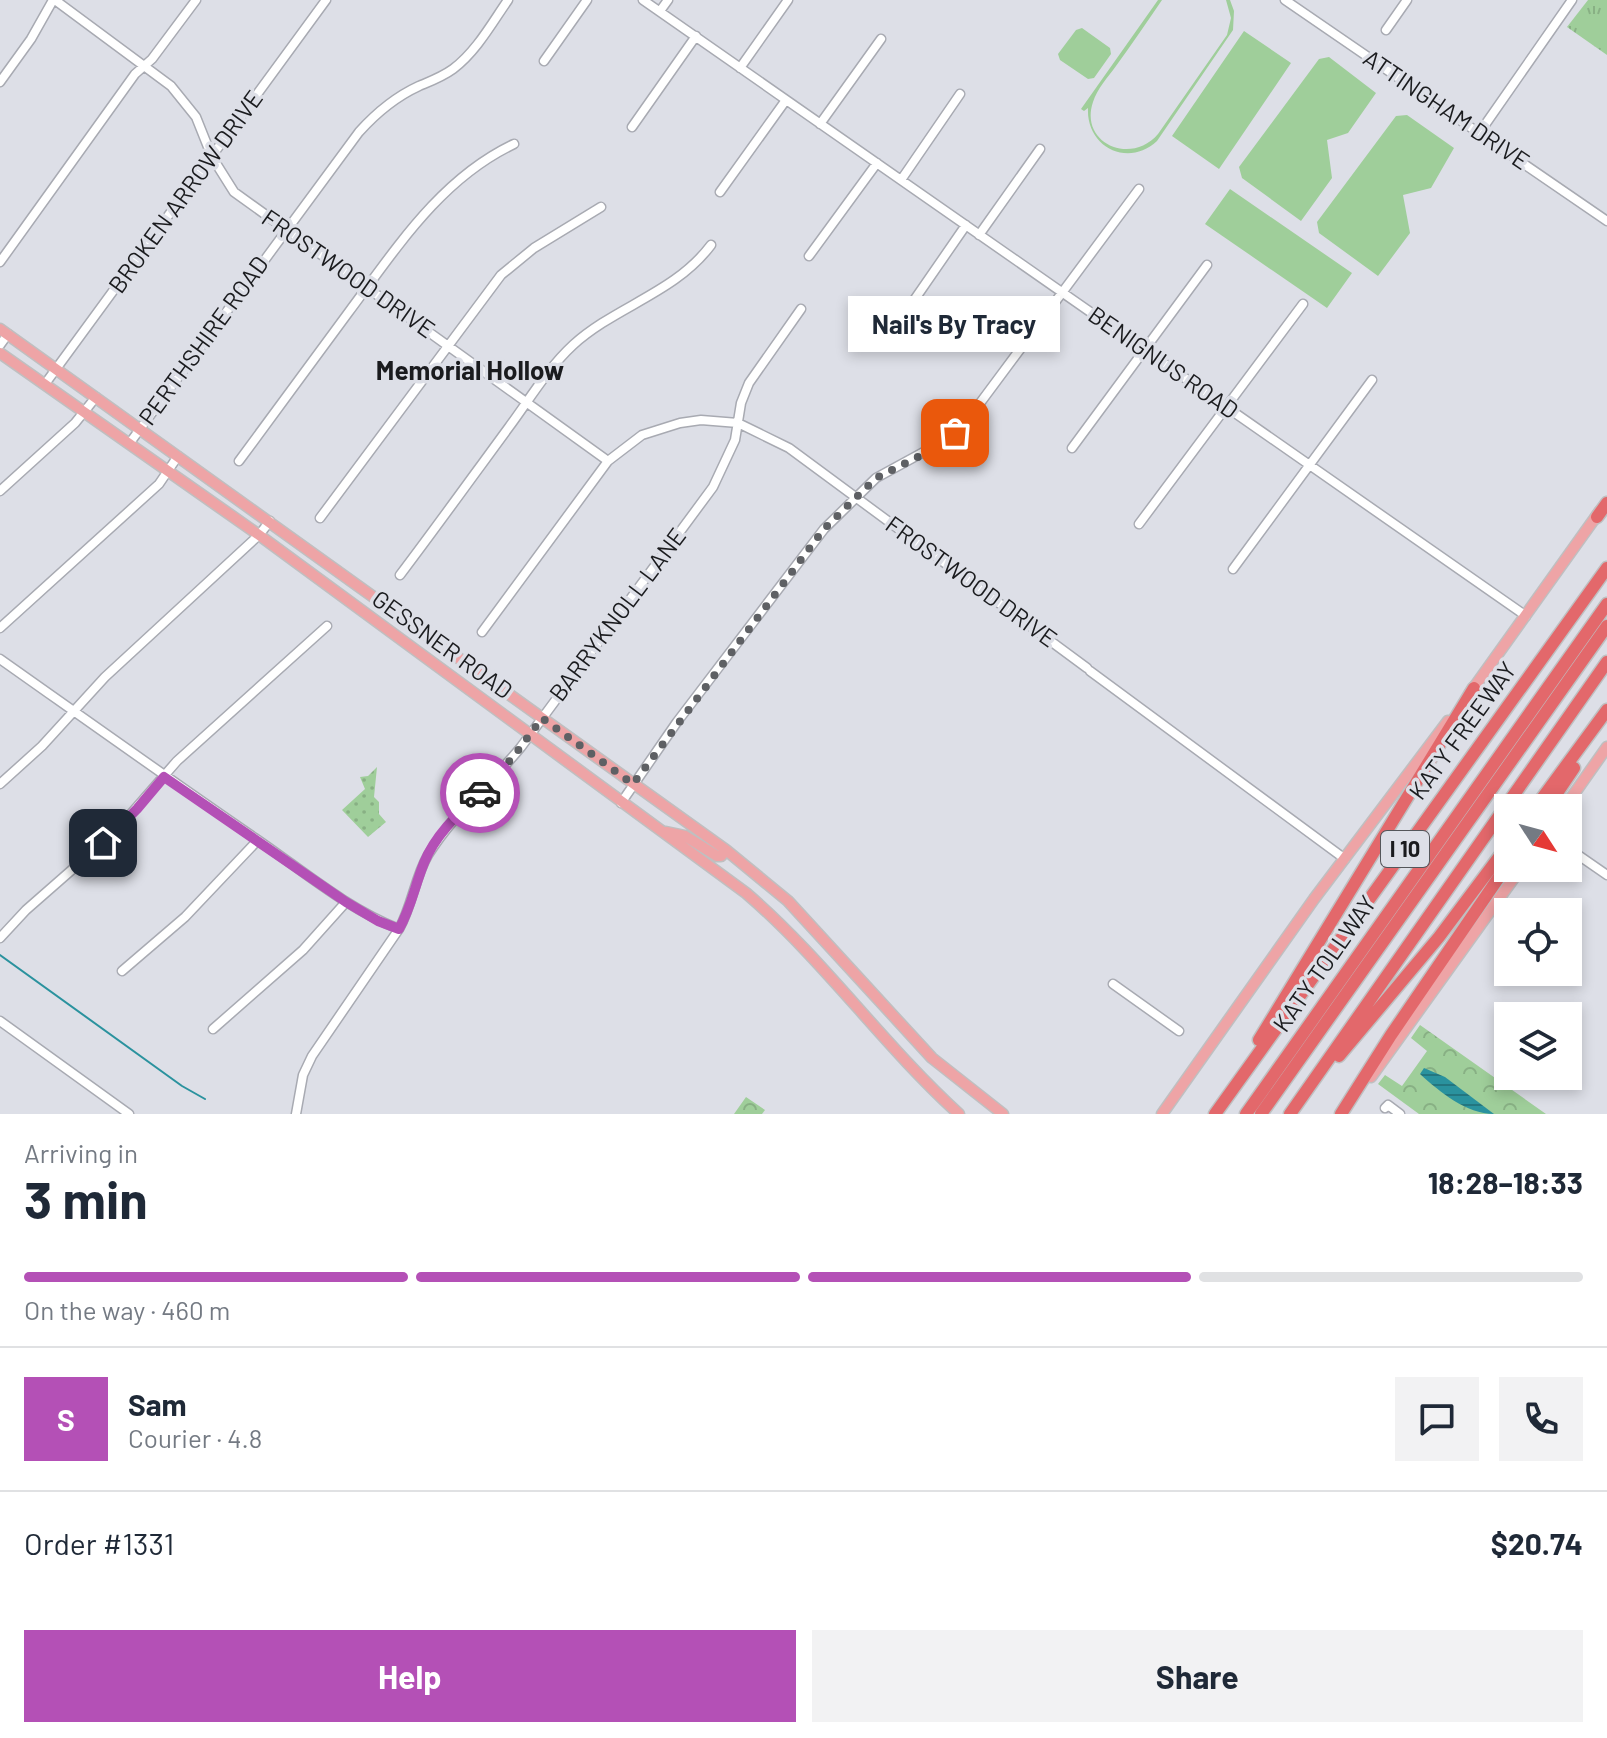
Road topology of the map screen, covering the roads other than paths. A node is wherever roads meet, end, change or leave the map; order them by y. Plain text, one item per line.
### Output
1 (54, 0) edge
2 (196, 0) edge
3 (326, 0) edge
4 (508, 0) edge
5 (587, 0) edge
6 (643, 0) edge
7 (668, 0) edge
8 (788, 0) edge
9 (1285, 0) edge
10 (1407, 0) edge
11 (1572, 0) edge
12 (660, 11) junction
13 (1386, 30) dead end
14 (696, 36) junction
15 (881, 39) dead end
16 (544, 61) dead end
17 (143, 66) junction
18 (740, 68) junction
19 (0, 82) edge
20 (960, 94) dead end
21 (786, 100) junction
22 (820, 124) junction
23 (632, 127) dead end
24 (1480, 132) junction
25 (514, 144) dead end
26 (1040, 149) dead end
27 (212, 157) junction
28 (877, 163) junction
29 (901, 180) junction
30 (1139, 189) dead end
31 (720, 192) dead end
32 (601, 207) dead end
33 (1607, 221) edge
34 (966, 225) junction
35 (285, 229) junction
36 (979, 235) junction
37 (711, 245) dead end
38 (809, 256) dead end
39 (0, 262) edge
40 (1207, 265) dead end
41 (367, 287) junction
42 (1062, 292) junction
43 (1303, 304) dead end
44 (801, 309) dead end
45 (899, 322) dead end
46 (4, 332) edge
47 (0, 345) edge
48 (447, 345) junction
49 (1144, 350) junction
50 (0, 353) edge
51 (56, 369) junction
52 (1372, 380) dead end
53 (45, 384) junction
54 (96, 397) junction
55 (528, 402) junction
56 (1226, 408) junction
57 (84, 413) junction
58 (738, 423) junction
59 (140, 429) junction
60 (129, 444) junction
61 (1072, 448) dead end
62 (178, 456) junction
63 (239, 461) dead end
64 (608, 461) junction
65 (1308, 465) junction
66 (168, 472) junction
67 (0, 491) edge
68 (855, 497) junction
69 (1607, 502) edge
70 (1597, 517) joint
71 (320, 518) dead end
72 (270, 521) junction
73 (1139, 524) dead end
74 (259, 535) junction
75 (1607, 561) edge
76 (1607, 568) edge
77 (1233, 569) dead end
78 (400, 575) dead end
79 (1607, 604) edge
80 (1577, 609) junction
81 (1526, 616) junction
82 (327, 626) dead end
83 (1607, 626) edge
84 (0, 628) edge
85 (420, 628) junction
86 (482, 632) dead end
87 (407, 645) junction
88 (0, 659) edge
89 (1607, 665) edge
90 (1474, 688) junction
91 (72, 710) junction
92 (1607, 710) edge
93 (542, 718) junction
94 (1607, 720) edge
95 (529, 734) junction
96 (1607, 747) edge
97 (164, 777) junction
98 (0, 784) edge
99 (633, 784) junction
100 (1545, 794) edge
101 (1557, 794) edge
102 (1574, 794) edge
103 (621, 803) junction
104 (660, 831) junction
105 (258, 840) junction
106 (726, 850) junction
107 (1582, 858) edge
108 (1345, 859) junction
109 (1494, 864) edge
110 (1607, 875) edge
111 (1496, 882) edge
112 (1511, 882) edge
113 (346, 902) junction
114 (399, 929) junction
115 (0, 938) edge
116 (122, 971) dead end
117 (1113, 984) dead end
118 (0, 1021) edge
119 (213, 1029) dead end
120 (1179, 1031) dead end
121 (1233, 1088) junction
122 (1385, 1108) dead end
123 (129, 1114) edge
124 (296, 1114) edge
125 (959, 1114) edge
126 (1003, 1114) edge
127 (1162, 1114) edge
128 (1215, 1114) edge
129 (1246, 1114) edge
130 (1261, 1114) edge
131 (1290, 1114) edge
132 (1343, 1114) edge
133 (1400, 1114) edge

1 - 17 street, FROSTWOOD DRIVE
1 - 19 street
2 - 17 street
3 - 27 street, BROKEN ARROW DRIVE
4 - 35 street, PERTHSHIRE ROAD
5 - 16 street
6 - 12 street, BENIGNUS ROAD
7 - 12 street
8 - 18 street
9 - 24 street, ATTINGHAM DRIVE
10 - 13 street
11 - 24 street
12 - 14 street, BENIGNUS ROAD
14 - 18 street, BENIGNUS ROAD
14 - 23 street
15 - 22 street
17 - 27 street, FROSTWOOD DRIVE
17 - 39 street
18 - 21 street, BENIGNUS ROAD
20 - 29 street
21 - 22 street, BENIGNUS ROAD
21 - 31 street
22 - 28 street, BENIGNUS ROAD
24 - 33 street, ATTINGHAM DRIVE
25 - 41 street
26 - 36 street
27 - 35 street, FROSTWOOD DRIVE
27 - 51 street, BROKEN ARROW DRIVE
28 - 29 street, BENIGNUS ROAD
28 - 38 street
29 - 34 street, BENIGNUS ROAD
30 - 42 street
32 - 48 street
34 - 36 street, BENIGNUS ROAD
34 - 45 street
35 - 41 street, FROSTWOOD DRIVE
35 - 59 street, PERTHSHIRE ROAD
36 - 42 street, BENIGNUS ROAD
37 - 55 street
40 - 49 street
41 - 48 street, FROSTWOOD DRIVE
41 - 63 street
42 - 49 street, BENIGNUS ROAD
42 - 68 street
43 - 56 street
44 - 58 street, BARRYKNOLL LANE
46 - 47 street
46 - 51 main road, GESSNER ROAD
48 - 55 street, FROSTWOOD DRIVE
48 - 71 street
49 - 56 street, BENIGNUS ROAD
49 - 61 street
50 - 53 main road, GESSNER ROAD
51 - 53 street, BROKEN ARROW DRIVE
51 - 54 main road, GESSNER ROAD
52 - 65 street
53 - 57 main road, GESSNER ROAD
54 - 57 street
54 - 59 main road, GESSNER ROAD
55 - 64 street, FROSTWOOD DRIVE
55 - 78 street
56 - 65 street, BENIGNUS ROAD
56 - 73 street
57 - 60 main road, GESSNER ROAD
57 - 67 street
58 - 64 street, FROSTWOOD DRIVE
58 - 68 street, FROSTWOOD DRIVE
58 - 93 street, BARRYKNOLL LANE
59 - 60 street, PERTHSHIRE ROAD
59 - 62 main road, GESSNER ROAD
60 - 66 main road, GESSNER ROAD
62 - 66 street
62 - 72 main road, GESSNER ROAD
64 - 86 street
65 - 77 street
65 - 81 street, BENIGNUS ROAD
66 - 74 main road, GESSNER ROAD
66 - 84 street
68 - 99 street
68 - 108 street, FROSTWOOD DRIVE
69 - 70 highway
70 - 81 main road
72 - 74 street
72 - 85 main road, GESSNER ROAD
74 - 87 main road, GESSNER ROAD
74 - 91 street
75 - 80 highway
76 - 80 highway, KATY FREEWAY / I 10
79 - 129 highway, KATY TOLLWAY
80 - 121 highway, KATY FREEWAY / I 10
81 - 90 main road
82 - 97 street
83 - 130 highway, KATY TOLLWAY
85 - 87 main road
85 - 93 main road, GESSNER ROAD
87 - 95 main road, GESSNER ROAD
88 - 91 street
89 - 131 highway, I 10
90 - 108 main road
90 - 121 highway
91 - 97 street
91 - 98 street
92 - 100 highway
93 - 95 street, BARRYKNOLL LANE
93 - 99 main road, GESSNER ROAD
94 - 101 highway
95 - 103 main road, GESSNER ROAD
95 - 114 street, BARRYKNOLL LANE
96 - 102 main road
97 - 105 street
97 - 115 street
99 - 103 street
99 - 106 main road, GESSNER ROAD
103 - 104 main road, GESSNER ROAD
104 - 106 main road
104 - 125 main road, GESSNER ROAD
105 - 113 street
105 - 116 street
106 - 126 main road, GESSNER ROAD
107 - 110 street
108 - 127 main road
109 - 131 highway
111 - 132 highway
112 - 132 main road
113 - 114 street
113 - 119 street
114 - 124 street, BARRYKNOLL LANE
117 - 120 street
118 - 123 street
121 - 128 highway, KATY FREEWAY / I 10
122 - 133 street

